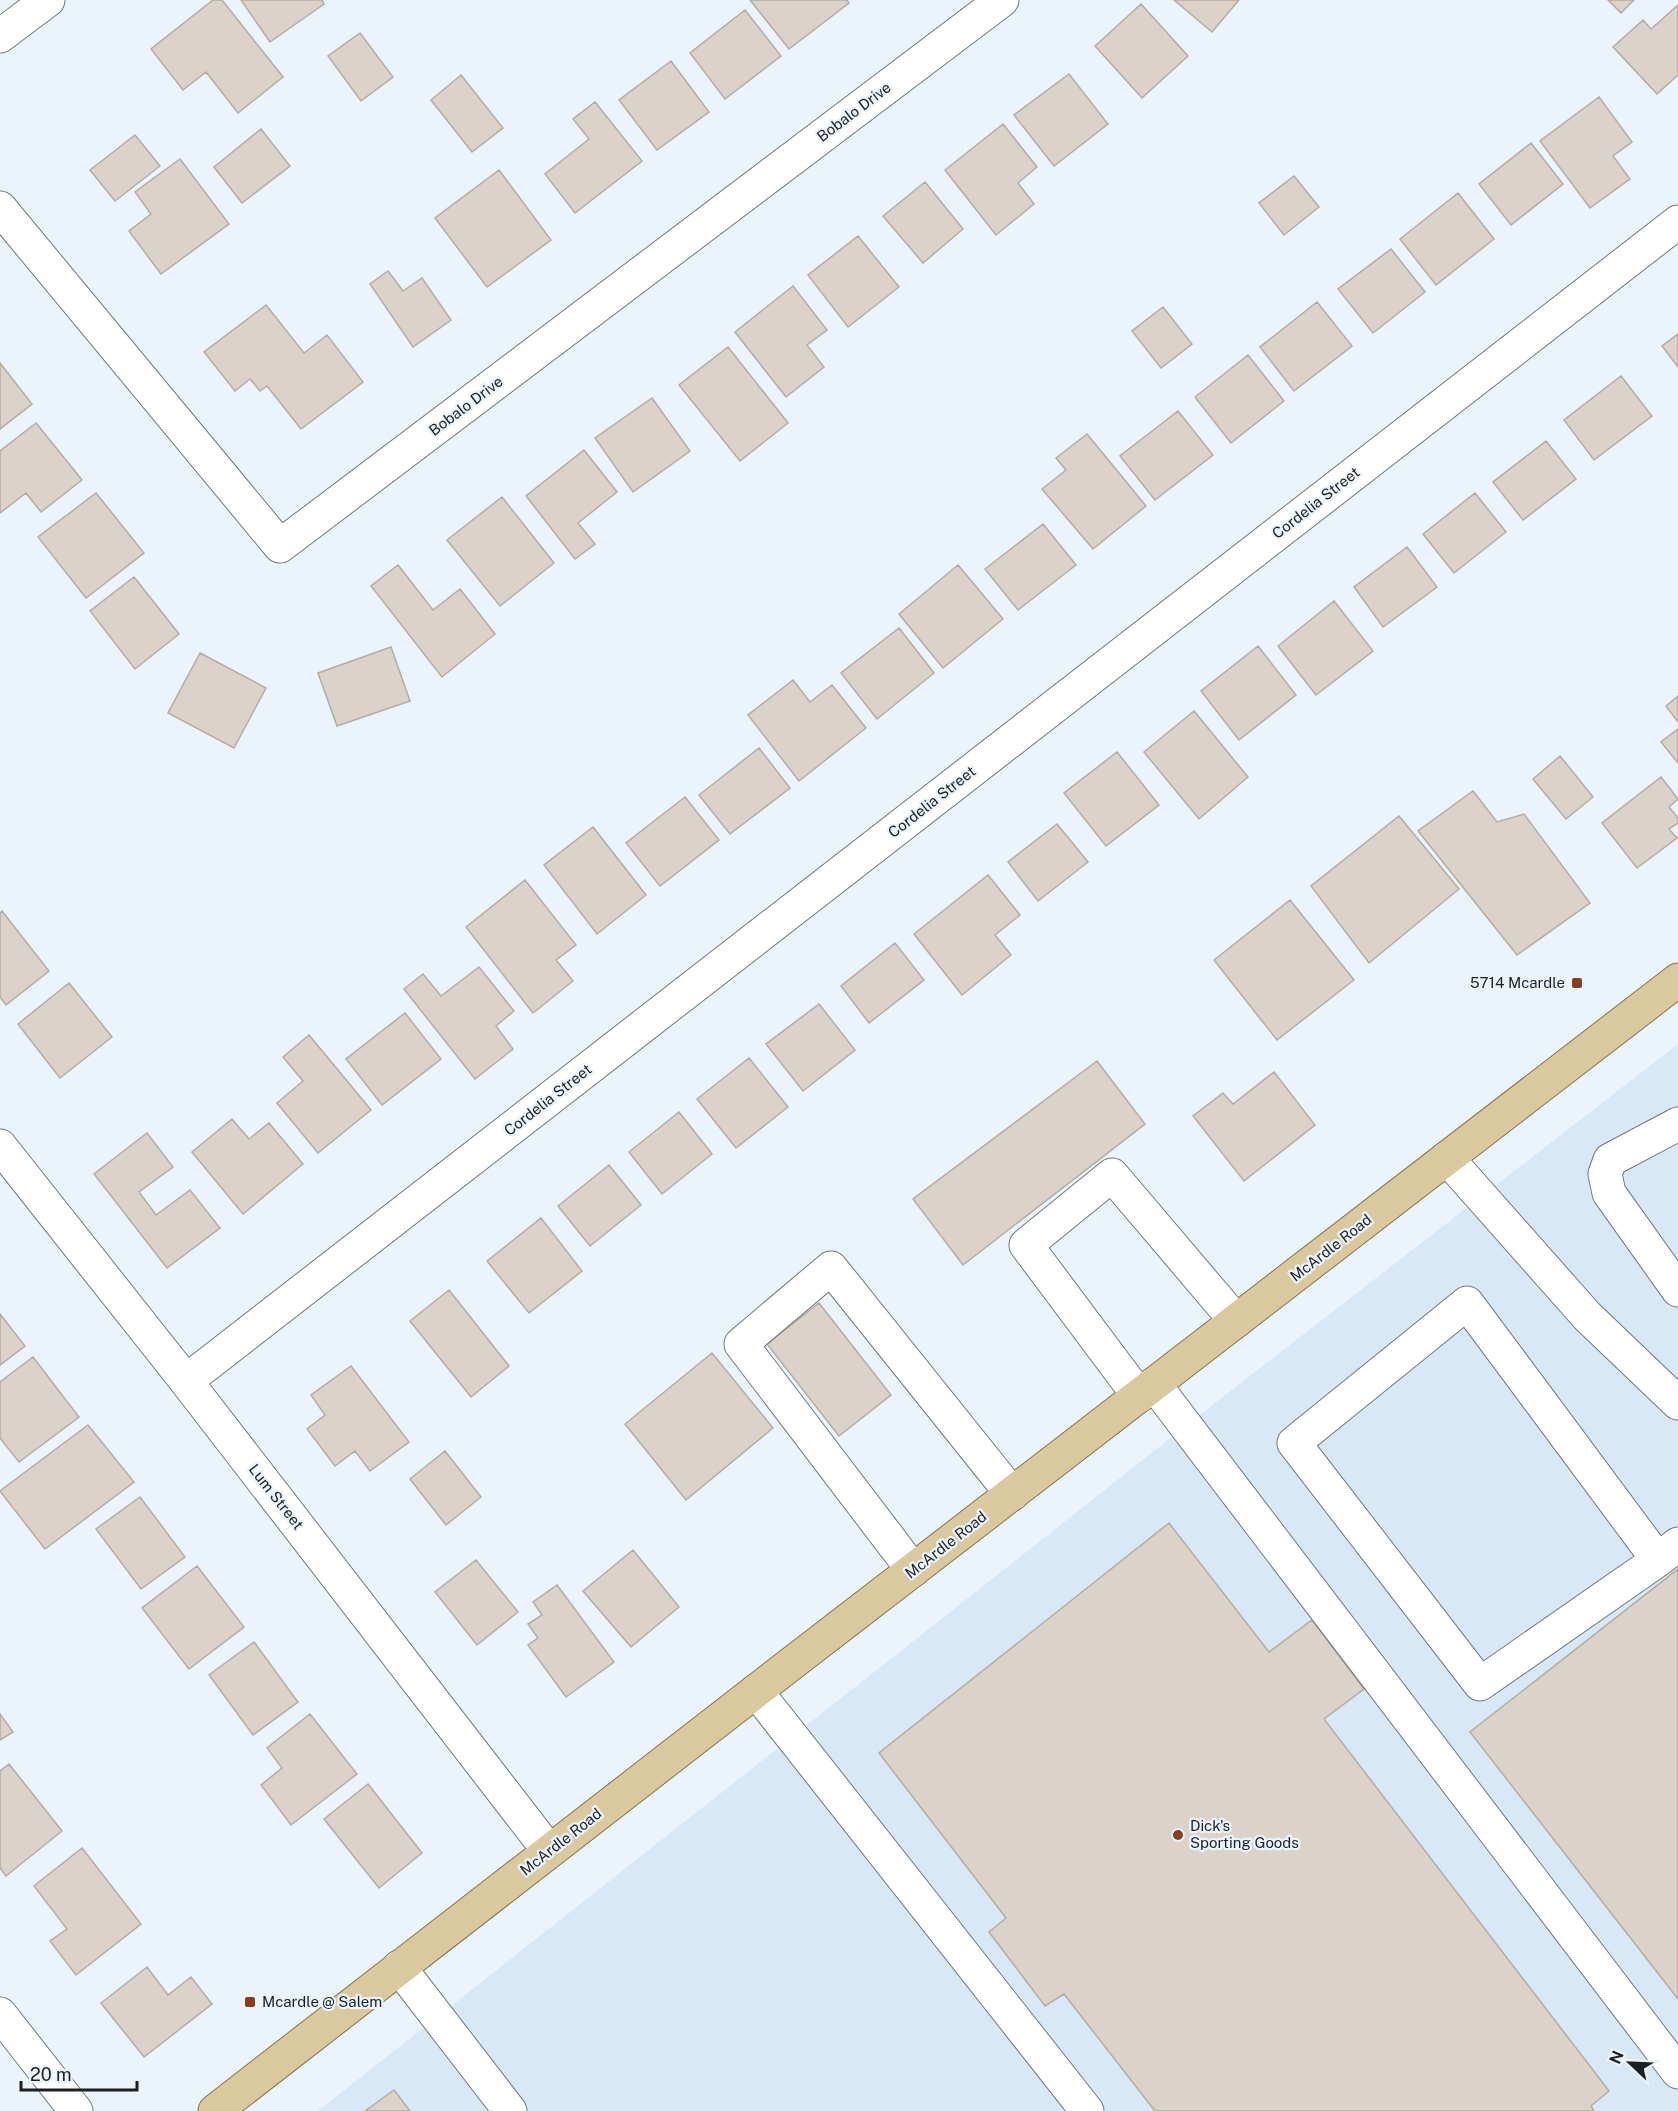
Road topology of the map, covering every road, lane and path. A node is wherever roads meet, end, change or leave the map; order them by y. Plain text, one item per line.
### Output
1 (48, 0) edge
2 (1002, 0) edge
3 (0, 36) edge
4 (0, 208) edge
5 (1678, 222) edge
6 (1678, 980) edge
7 (1678, 1124) edge
8 (0, 1146) edge
9 (1447, 1158) junction
10 (1678, 1290) edge
11 (1236, 1321) junction
12 (186, 1381) junction
13 (1147, 1390) junction
14 (1678, 1403) edge
15 (1012, 1494) junction
16 (1668, 1552) edge
17 (913, 1570) junction
18 (756, 1691) junction
19 (549, 1851) junction
20 (399, 1967) junction
21 (0, 2014) edge
22 (1678, 2072) edge
23 (76, 2111) edge
24 (215, 2111) edge
25 (510, 2111) edge
26 (1087, 2111) edge

1 - 3 street
2 - 4 street, Bobalo Drive
5 - 12 street, Cordelia Street
6 - 9 main road, McArdle Road
7 - 10 street
8 - 12 street, Lum Street
9 - 11 main road, McArdle Road
9 - 14 street
11 - 13 main road, McArdle Road
11 - 13 street
12 - 19 street, Lum Street
13 - 15 main road, McArdle Road
13 - 22 street
15 - 17 main road, McArdle Road
15 - 17 street
16 - 16 street
17 - 18 main road, McArdle Road
18 - 19 main road, McArdle Road
18 - 26 street
19 - 20 main road, McArdle Road
20 - 24 main road, McArdle Road
20 - 25 street
21 - 23 street

